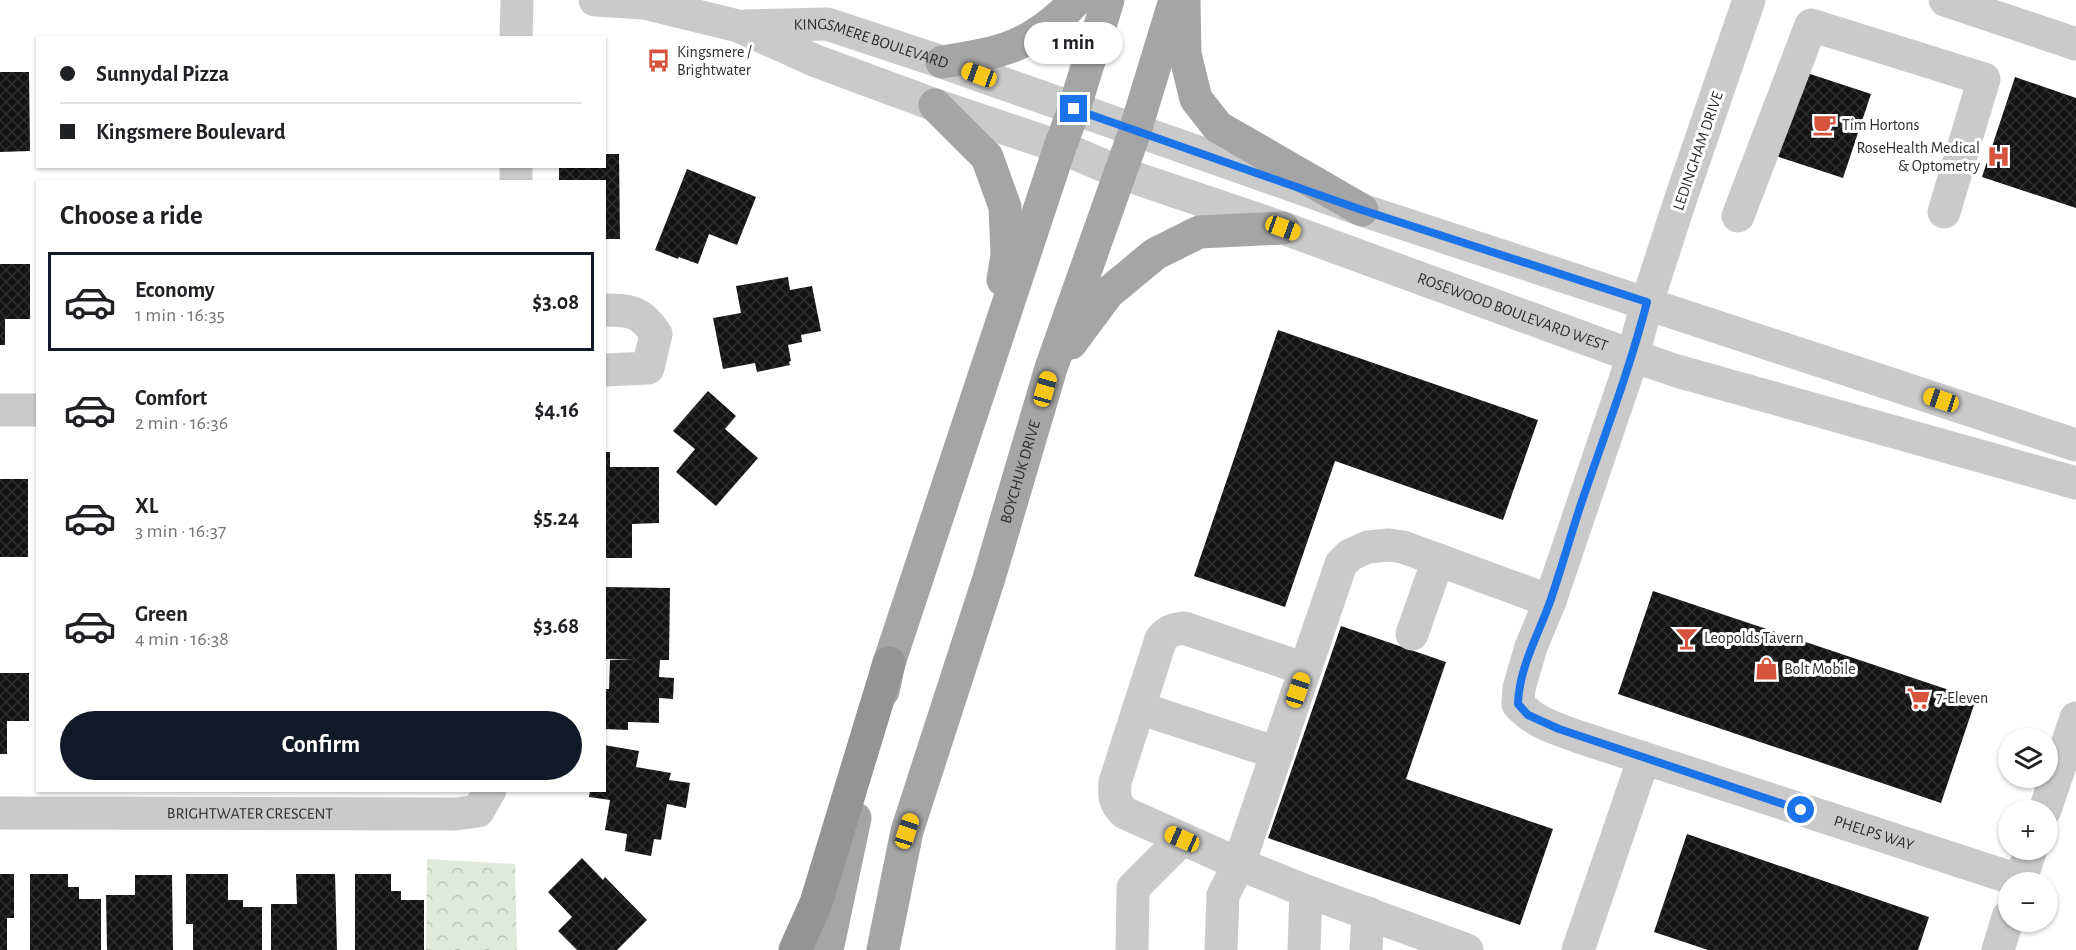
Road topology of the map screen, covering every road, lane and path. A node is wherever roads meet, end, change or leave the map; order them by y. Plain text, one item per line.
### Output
1 (517, 0) edge
2 (595, 0) edge
3 (1076, 0) edge
4 (1108, 0) edge
5 (1175, 0) edge
6 (1184, 0) edge
7 (1749, 0) edge
8 (1945, 0) edge
9 (738, 26) junction
10 (516, 36) edge
11 (2076, 44) edge
12 (942, 62) junction
13 (935, 105) junction
14 (1074, 109) junction
15 (1135, 131) junction
16 (1060, 147) junction
17 (1120, 173) junction
18 (1362, 210) junction
19 (1944, 212) dead end
20 (1738, 216) dead end
21 (1283, 228) junction
22 (1647, 302) junction
23 (606, 310) edge
24 (990, 356) junction
25 (1633, 356) junction
26 (1051, 368) junction
27 (606, 370) edge
28 (0, 410) edge
29 (36, 410) edge
30 (2076, 445) edge
31 (2076, 483) edge
32 (1438, 560) junction
33 (1550, 601) junction
34 (1412, 634) dead end
35 (889, 663) junction
36 (1305, 669) junction
37 (1139, 708) junction
38 (2076, 718) edge
39 (1277, 753) junction
40 (1644, 758) junction
41 (489, 792) edge
42 (2048, 800) edge
43 (0, 813) edge
44 (1182, 839) junction
45 (1239, 864) junction
46 (1998, 875) edge
47 (1306, 891) junction
48 (1368, 914) junction
49 (2004, 932) edge
50 (1456, 948) edge
51 (795, 950) edge
52 (827, 950) edge
53 (883, 950) edge
54 (1132, 950) edge
55 (1221, 950) edge
56 (1304, 950) edge
57 (1366, 950) edge
58 (1578, 950) edge
59 (1998, 950) edge

1 - 10 street
2 - 9 street, KINGSMERE BOULEVARD
3 - 12 main road
4 - 14 main road
5 - 15 main road, BOYCHUK DRIVE
6 - 18 main road
7 - 22 street, LEDINGHAM DRIVE
8 - 11 street
9 - 12 street, KINGSMERE BOULEVARD
9 - 13 street, KINGSMERE BOULEVARD
12 - 14 street, KINGSMERE BOULEVARD
13 - 16 street, KINGSMERE BOULEVARD
13 - 24 main road
14 - 15 street, KINGSMERE BOULEVARD
14 - 16 main road
15 - 17 main road, BOYCHUK DRIVE
15 - 18 street
16 - 17 street, ROSEWOOD BOULEVARD WEST
16 - 24 main road
17 - 21 street, ROSEWOOD BOULEVARD WEST
17 - 26 main road, BOYCHUK DRIVE
18 - 22 street
19 - 20 street
21 - 25 street, ROSEWOOD BOULEVARD WEST
21 - 26 main road
22 - 25 street, PHELPS WAY
22 - 30 street
23 - 27 street
24 - 35 main road
25 - 31 street, ROSEWOOD BOULEVARD WEST
25 - 33 street, PHELPS WAY
26 - 53 main road, BOYCHUK DRIVE
28 - 29 street
32 - 33 street
32 - 34 street
32 - 36 street
33 - 40 street, PHELPS WAY
35 - 51 highway
35 - 52 main road
36 - 37 street
36 - 39 street
37 - 39 street
37 - 44 street
38 - 42 street
39 - 45 street
40 - 46 street, PHELPS WAY
40 - 58 street
41 - 43 street, BRIGHTWATER CRESCENT
44 - 45 street
44 - 54 street
45 - 47 street
45 - 55 street
47 - 48 street
47 - 56 street
48 - 50 street
48 - 57 street
49 - 59 street

